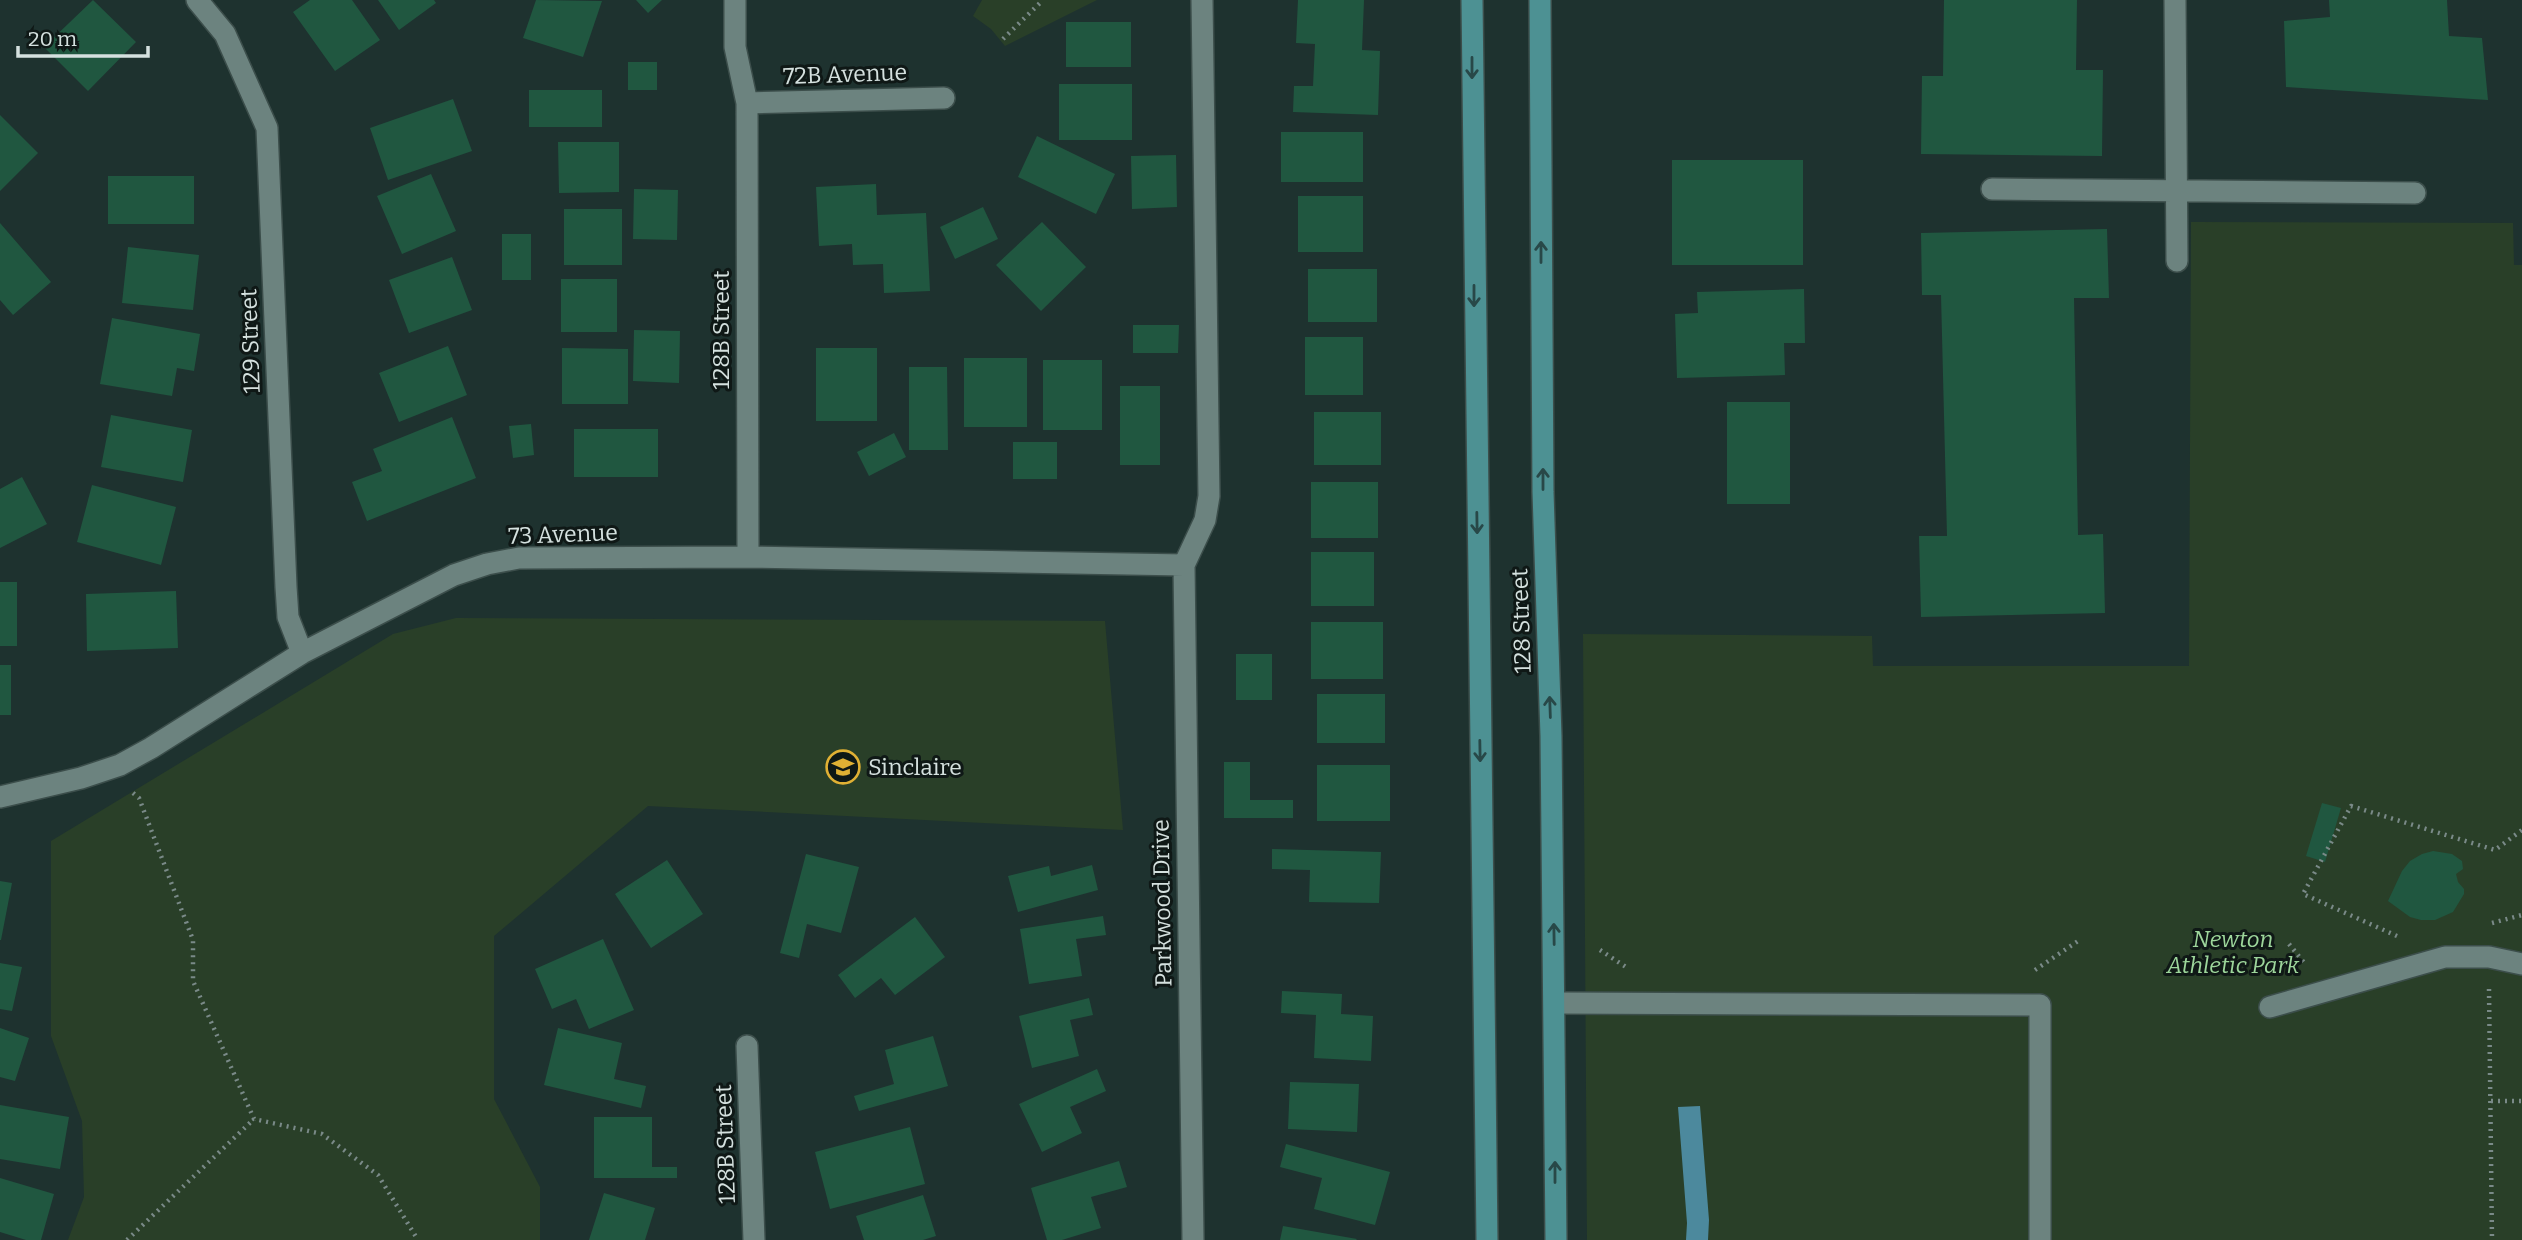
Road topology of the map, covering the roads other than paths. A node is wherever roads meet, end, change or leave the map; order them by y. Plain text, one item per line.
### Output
1 (197, 0) edge
2 (735, 0) edge
3 (1202, 0) edge
4 (1472, 0) edge
5 (1540, 0) edge
6 (2175, 0) edge
7 (944, 98) dead end
8 (747, 103) junction
9 (1992, 189) dead end
10 (2176, 191) junction
11 (2415, 193) dead end
12 (2177, 261) dead end
13 (748, 557) junction
14 (1184, 565) junction
15 (302, 653) junction
16 (0, 797) edge
17 (2522, 964) edge
18 (1555, 1003) junction
19 (2270, 1007) dead end
20 (747, 1046) dead end
21 (754, 1240) edge
22 (1193, 1240) edge
23 (1487, 1240) edge
24 (1556, 1240) edge
25 (2040, 1240) edge

1 - 15 street, 129 Street
2 - 8 street, 128B Street
3 - 14 street
4 -> 23 main road, 128 Street
18 -> 5 main road, 128 Street
6 - 10 street
7 - 8 street, 72B Avenue
8 - 13 street, 128B Street
9 - 10 street
10 - 11 street
10 - 12 street
13 - 14 street, 73 Avenue
13 - 15 street, 73 Avenue
14 - 22 street, Parkwood Drive
15 - 16 street, 73 Avenue
17 - 19 street
24 -> 18 main road, 128 Street
18 - 25 street
20 - 21 street, 128B Street

